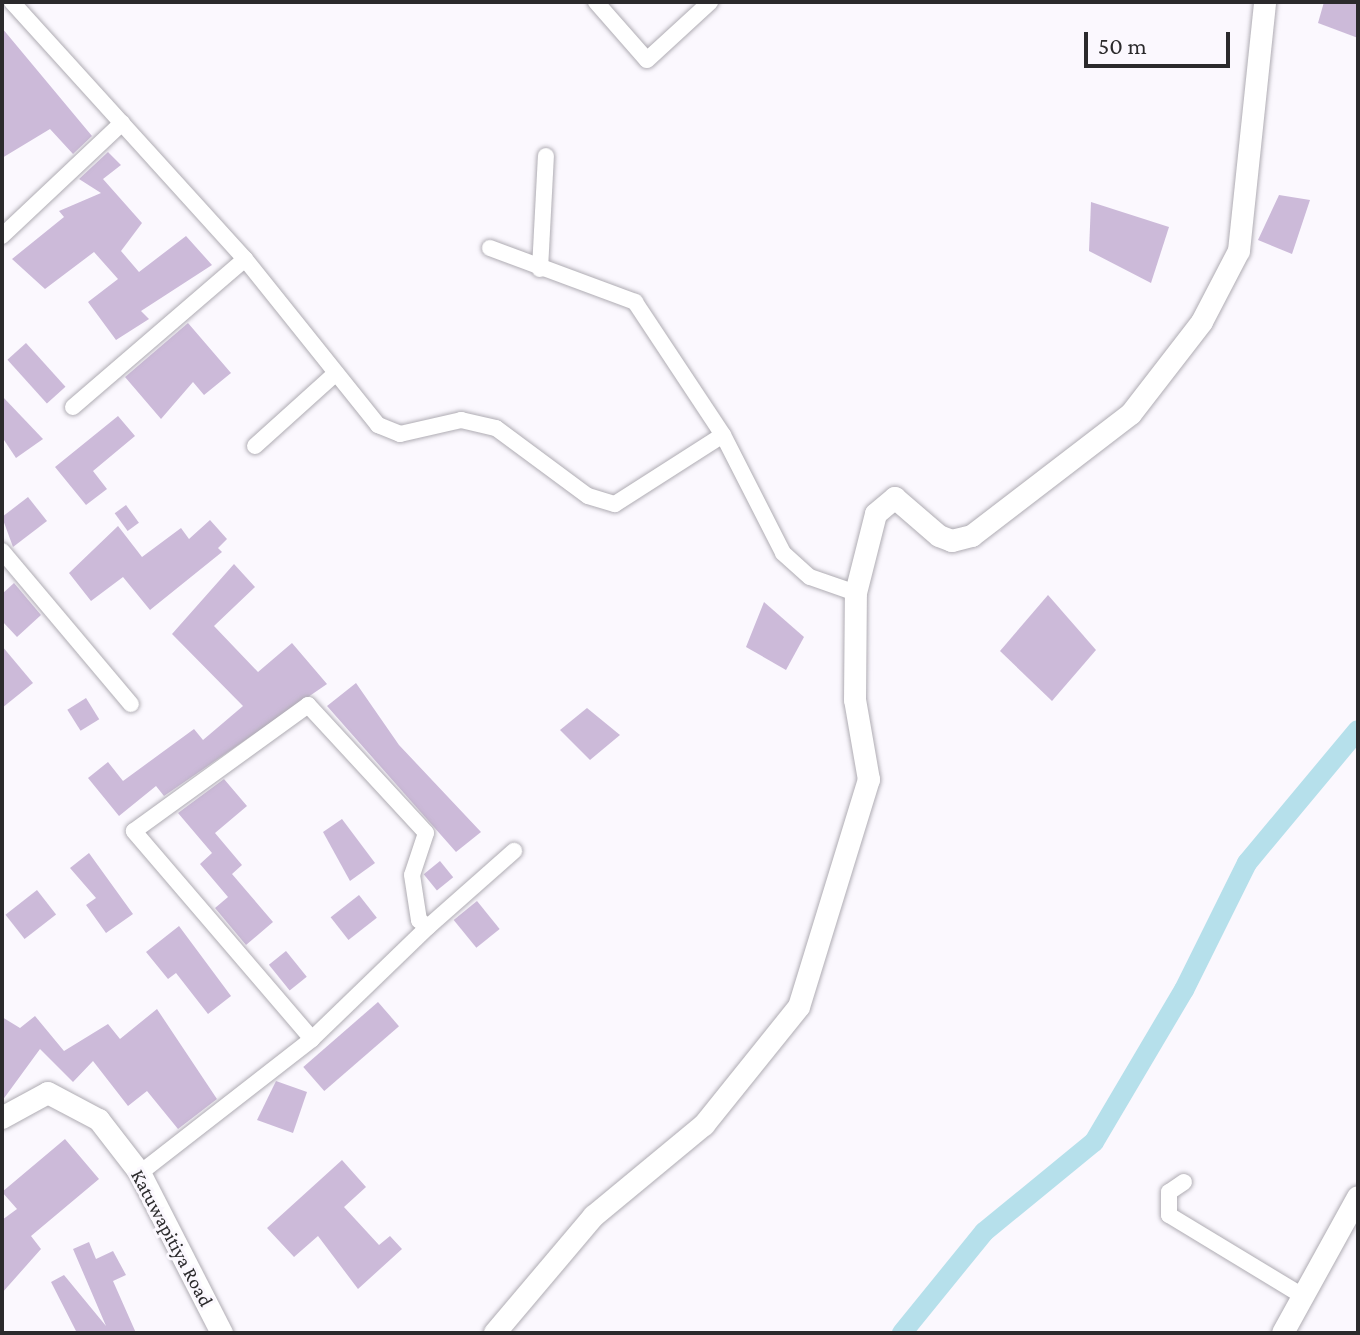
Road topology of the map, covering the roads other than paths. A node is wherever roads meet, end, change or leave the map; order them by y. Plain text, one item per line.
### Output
1 (12, 2) edge
2 (596, 2) edge
3 (710, 2) edge
4 (1265, 2) edge
5 (122, 123) junction
6 (546, 156) dead end
7 (2, 236) edge
8 (490, 248) dead end
9 (245, 259) junction
10 (540, 269) junction
11 (336, 373) junction
12 (73, 407) dead end
13 (723, 435) junction
14 (255, 446) dead end
15 (2, 552) edge
16 (856, 593) junction
17 (131, 704) dead end
18 (514, 851) dead end
19 (428, 927) junction
20 (312, 1039) junction
21 (2, 1118) edge
22 (140, 1173) junction
23 (1184, 1182) dead end
24 (1358, 1197) edge
25 (1303, 1296) junction
26 (222, 1333) edge
27 (495, 1333) edge
28 (1283, 1333) edge

1 - 5 street
2 - 3 street
4 - 16 street
5 - 7 street
5 - 9 street
6 - 10 street
8 - 10 street
9 - 11 street
9 - 12 street
10 - 13 street
11 - 13 street
11 - 14 street
13 - 16 street
15 - 17 street
16 - 27 street
18 - 19 street
19 - 20 street
19 - 20 street
20 - 22 street
21 - 22 street, Katuwapitiya Road
22 - 26 street, Katuwapitiya Road
23 - 25 street
24 - 25 street
25 - 28 street

